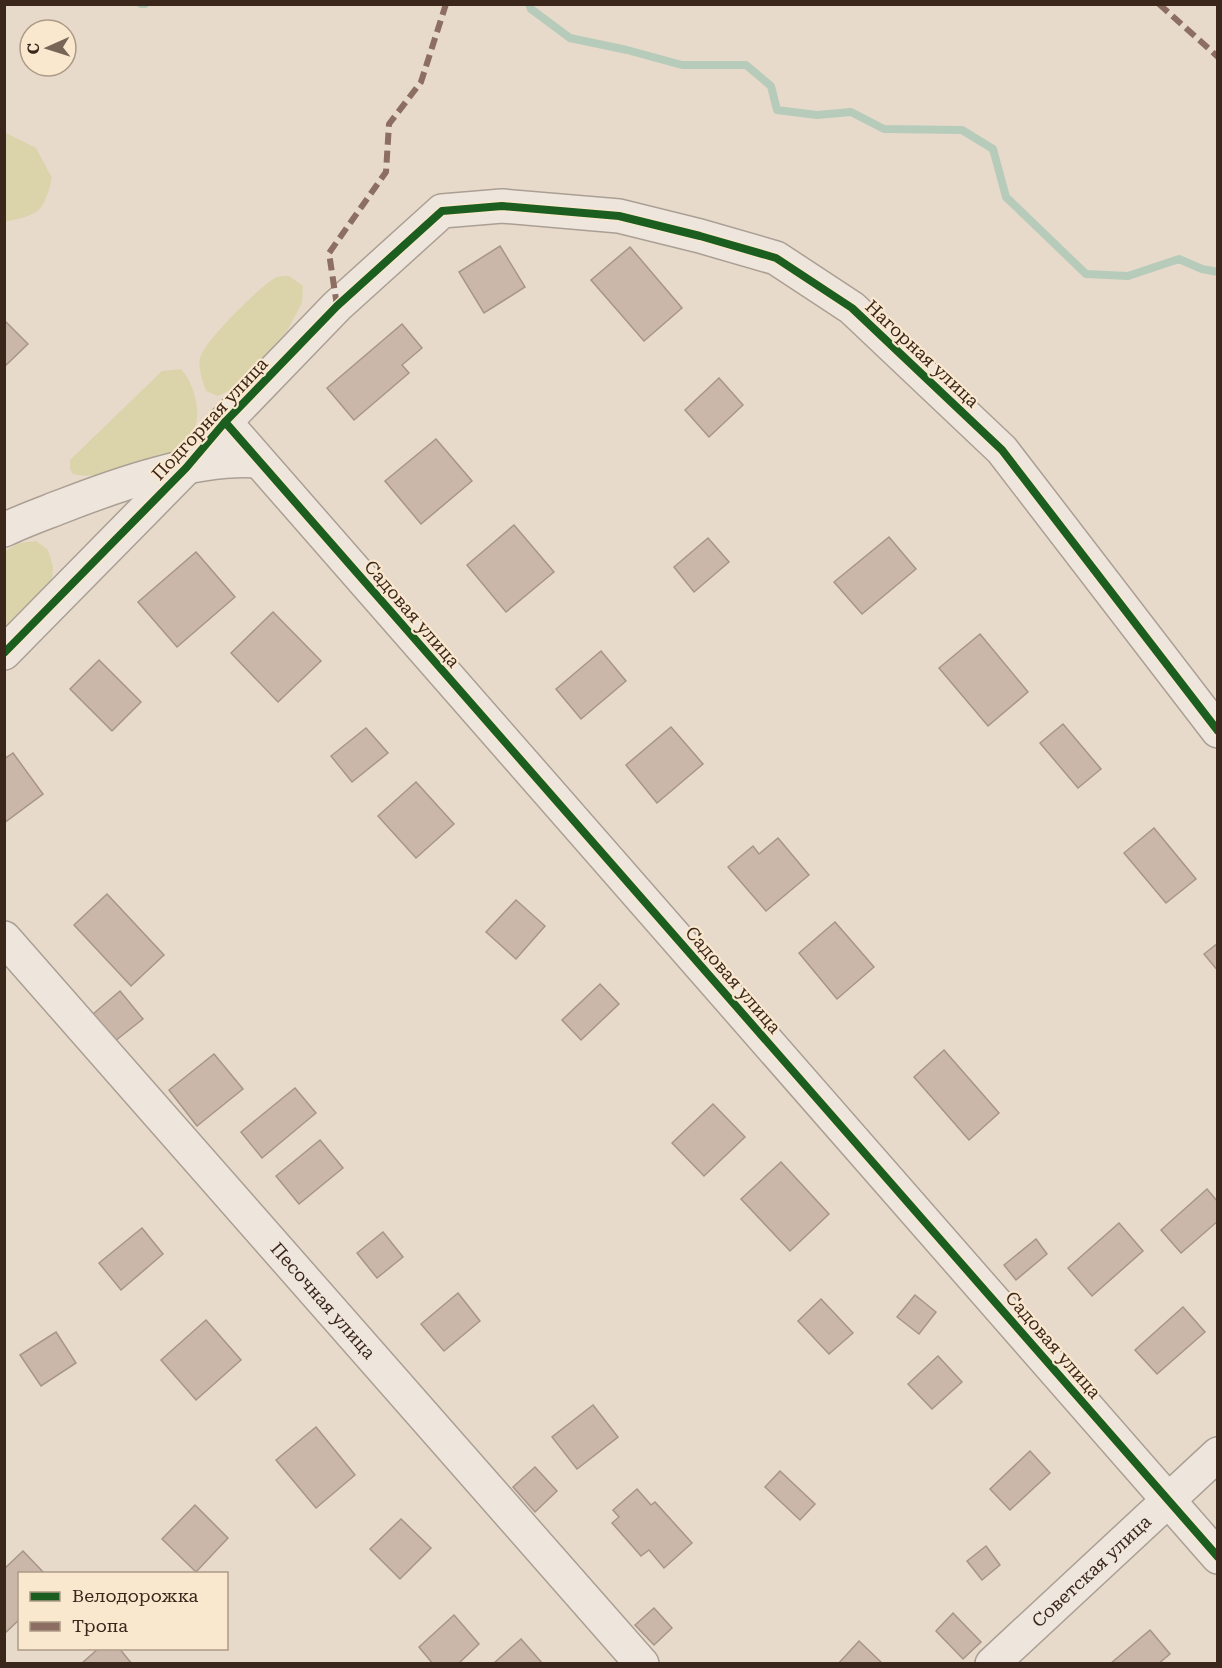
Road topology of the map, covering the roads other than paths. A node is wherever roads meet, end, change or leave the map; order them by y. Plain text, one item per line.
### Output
1 (442, 211) joint
2 (225, 422) junction
3 (258, 461) junction
4 (186, 468) junction
5 (4, 530) edge
6 (4, 653) edge
7 (1218, 731) edge
8 (4, 938) edge
9 (1218, 1454) edge
10 (1168, 1499) junction
11 (1218, 1557) edge
12 (642, 1664) edge
13 (992, 1664) edge

1 - 2 street, Подгорная улица
1 - 7 street, Нагорная улица
2 - 3 street, Садовая улица
2 - 4 street, Подгорная улица
3 - 4 street
3 - 10 street, Садовая улица
4 - 5 street
4 - 6 street, Подгорная улица
8 - 12 street, Песочная улица
9 - 10 street, Советская улица
10 - 11 street, Садовая улица
10 - 13 street, Советская улица

